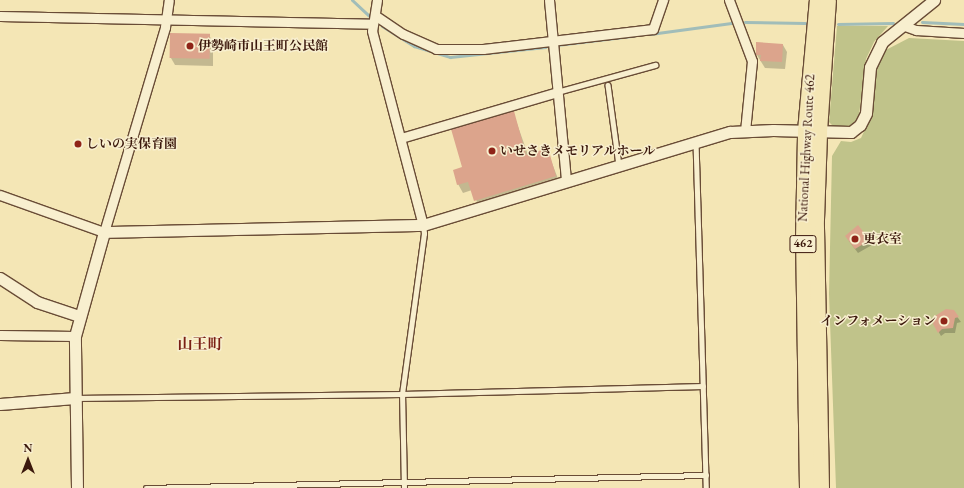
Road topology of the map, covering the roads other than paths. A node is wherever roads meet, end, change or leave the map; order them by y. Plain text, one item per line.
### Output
1 (169, 0) edge
2 (377, 0) edge
3 (549, 0) edge
4 (663, 0) edge
5 (729, 0) edge
6 (817, 0) edge
7 (828, 0) edge
8 (930, 1) edge
9 (0, 16) edge
10 (165, 20) junction
11 (374, 20) junction
12 (902, 25) junction
13 (964, 33) edge
14 (551, 41) junction
15 (655, 65) dead end
16 (608, 84) dead end
17 (557, 92) junction
18 (745, 131) junction
19 (812, 131) junction
20 (400, 138) junction
21 (696, 141) junction
22 (619, 165) junction
23 (566, 181) junction
24 (0, 195) edge
25 (423, 225) junction
26 (104, 232) junction
27 (0, 278) edge
28 (79, 316) junction
29 (0, 335) edge
30 (75, 336) junction
31 (703, 386) junction
32 (402, 394) junction
33 (75, 398) junction
34 (0, 404) edge
35 (706, 475) junction
36 (404, 486) edge
37 (277, 487) edge
38 (77, 488) edge
39 (146, 488) edge
40 (706, 488) edge
41 (807, 488) edge
42 (821, 488) edge

1 - 10 street
2 - 11 street
3 - 14 street
4 - 14 street
5 - 18 street
6 - 19 highway, National Highway Route 462 / 462
7 - 19 highway, National Highway Route 462 / 462
8 - 12 street
9 - 10 street
10 - 11 street
10 - 26 street
11 - 14 street
11 - 20 street
12 - 13 street
12 - 19 street
14 - 17 street
15 - 17 lane
16 - 22 lane
17 - 20 street
17 - 23 street
18 - 19 street
18 - 21 street
19 - 41 highway, National Highway Route 462 / 462
19 - 42 highway, National Highway Route 462 / 462
20 - 25 street
21 - 22 street
21 - 31 lane
22 - 23 street
23 - 25 street
24 - 26 street
25 - 26 street
25 - 32 lane
26 - 28 street
27 - 28 street
28 - 30 street
29 - 30 street
30 - 33 street
31 - 32 lane
31 - 35 lane
32 - 33 lane
32 - 36 lane
33 - 34 street
33 - 38 street
35 - 36 lane
35 - 40 lane
36 - 37 lane
37 - 39 lane

